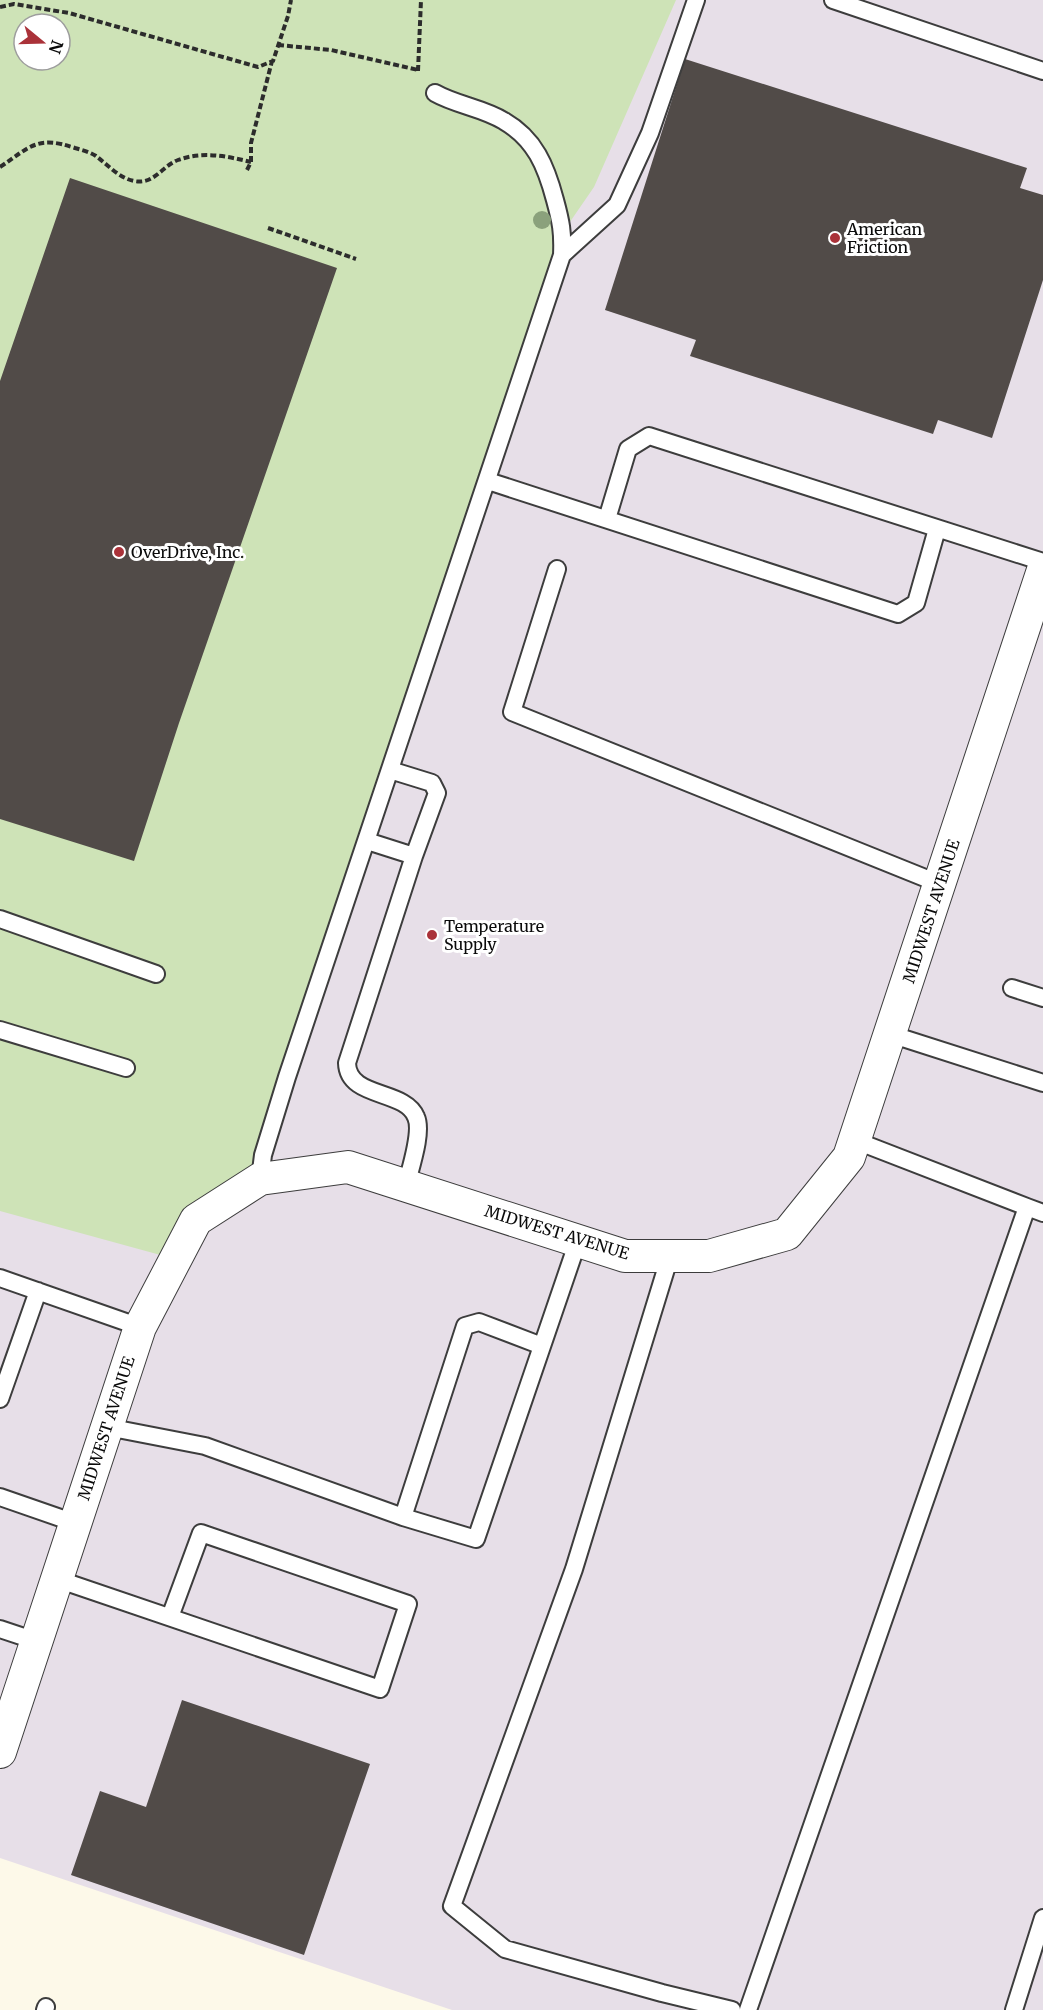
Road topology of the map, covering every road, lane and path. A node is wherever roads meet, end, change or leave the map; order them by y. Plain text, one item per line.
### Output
1 (291, 0) edge
2 (421, 0) edge
3 (696, 0) edge
4 (833, 0) edge
5 (0, 8) edge
6 (278, 45) junction
7 (273, 60) junction
8 (418, 70) junction
9 (1043, 71) edge
10 (417, 78) dead end
11 (435, 93) dead end
12 (251, 162) junction
13 (0, 167) edge
14 (247, 170) dead end
15 (268, 228) dead end
16 (562, 255) junction
17 (356, 259) dead end
18 (488, 481) junction
19 (607, 519) junction
20 (937, 530) junction
21 (1043, 562) edge
22 (557, 569) dead end
23 (1043, 570) edge
24 (390, 770) junction
25 (367, 841) junction
26 (414, 856) junction
27 (940, 884) junction
28 (0, 919) edge
29 (156, 974) dead end
30 (1012, 988) dead end
31 (1043, 998) edge
32 (0, 1030) edge
33 (890, 1034) junction
34 (126, 1068) dead end
35 (1043, 1083) edge
36 (854, 1140) junction
37 (260, 1179) junction
38 (406, 1185) junction
39 (1035, 1210) edge
40 (578, 1241) junction
41 (670, 1256) junction
42 (0, 1278) edge
43 (38, 1291) junction
44 (140, 1327) junction
45 (542, 1346) junction
46 (0, 1399) edge
47 (106, 1427) junction
48 (0, 1497) edge
49 (403, 1517) junction
50 (75, 1523) junction
51 (57, 1579) junction
52 (170, 1617) junction
53 (0, 1629) edge
54 (36, 1641) junction
55 (0, 1752) edge
56 (1043, 1918) edge
57 (732, 2010) edge
58 (748, 2010) edge
59 (1014, 2010) edge

1 - 6 path
2 - 8 path
3 - 16 lane
4 - 9 lane
5 - 7 path
6 - 7 path
6 - 8 path
7 - 12 path
8 - 10 path
11 - 16 lane
12 - 13 path
12 - 14 path
15 - 17 path
16 - 18 lane
18 - 19 lane
18 - 24 lane
19 - 20 lane
19 - 20 lane
20 - 21 lane
22 - 27 lane
23 - 27 street, MIDWEST AVENUE
24 - 25 lane
24 - 26 lane
25 - 26 lane
25 - 37 lane
26 - 38 lane
27 - 33 street, MIDWEST AVENUE
28 - 29 lane
30 - 31 lane
32 - 34 lane
33 - 35 lane
33 - 36 street, MIDWEST AVENUE
36 - 39 lane
36 - 41 street, MIDWEST AVENUE
37 - 38 street, MIDWEST AVENUE
37 - 44 street, MIDWEST AVENUE
38 - 40 street, MIDWEST AVENUE
39 - 58 lane
40 - 41 street, MIDWEST AVENUE
40 - 45 lane
41 - 57 lane
42 - 43 lane
43 - 44 lane
43 - 46 lane
44 - 47 street, MIDWEST AVENUE
45 - 49 lane
45 - 49 lane
47 - 49 lane
47 - 50 street, MIDWEST AVENUE
48 - 50 lane
50 - 51 street, MIDWEST AVENUE
51 - 52 lane
51 - 54 street, MIDWEST AVENUE
52 - 52 lane
53 - 54 lane
54 - 55 street, MIDWEST AVENUE
56 - 59 lane

